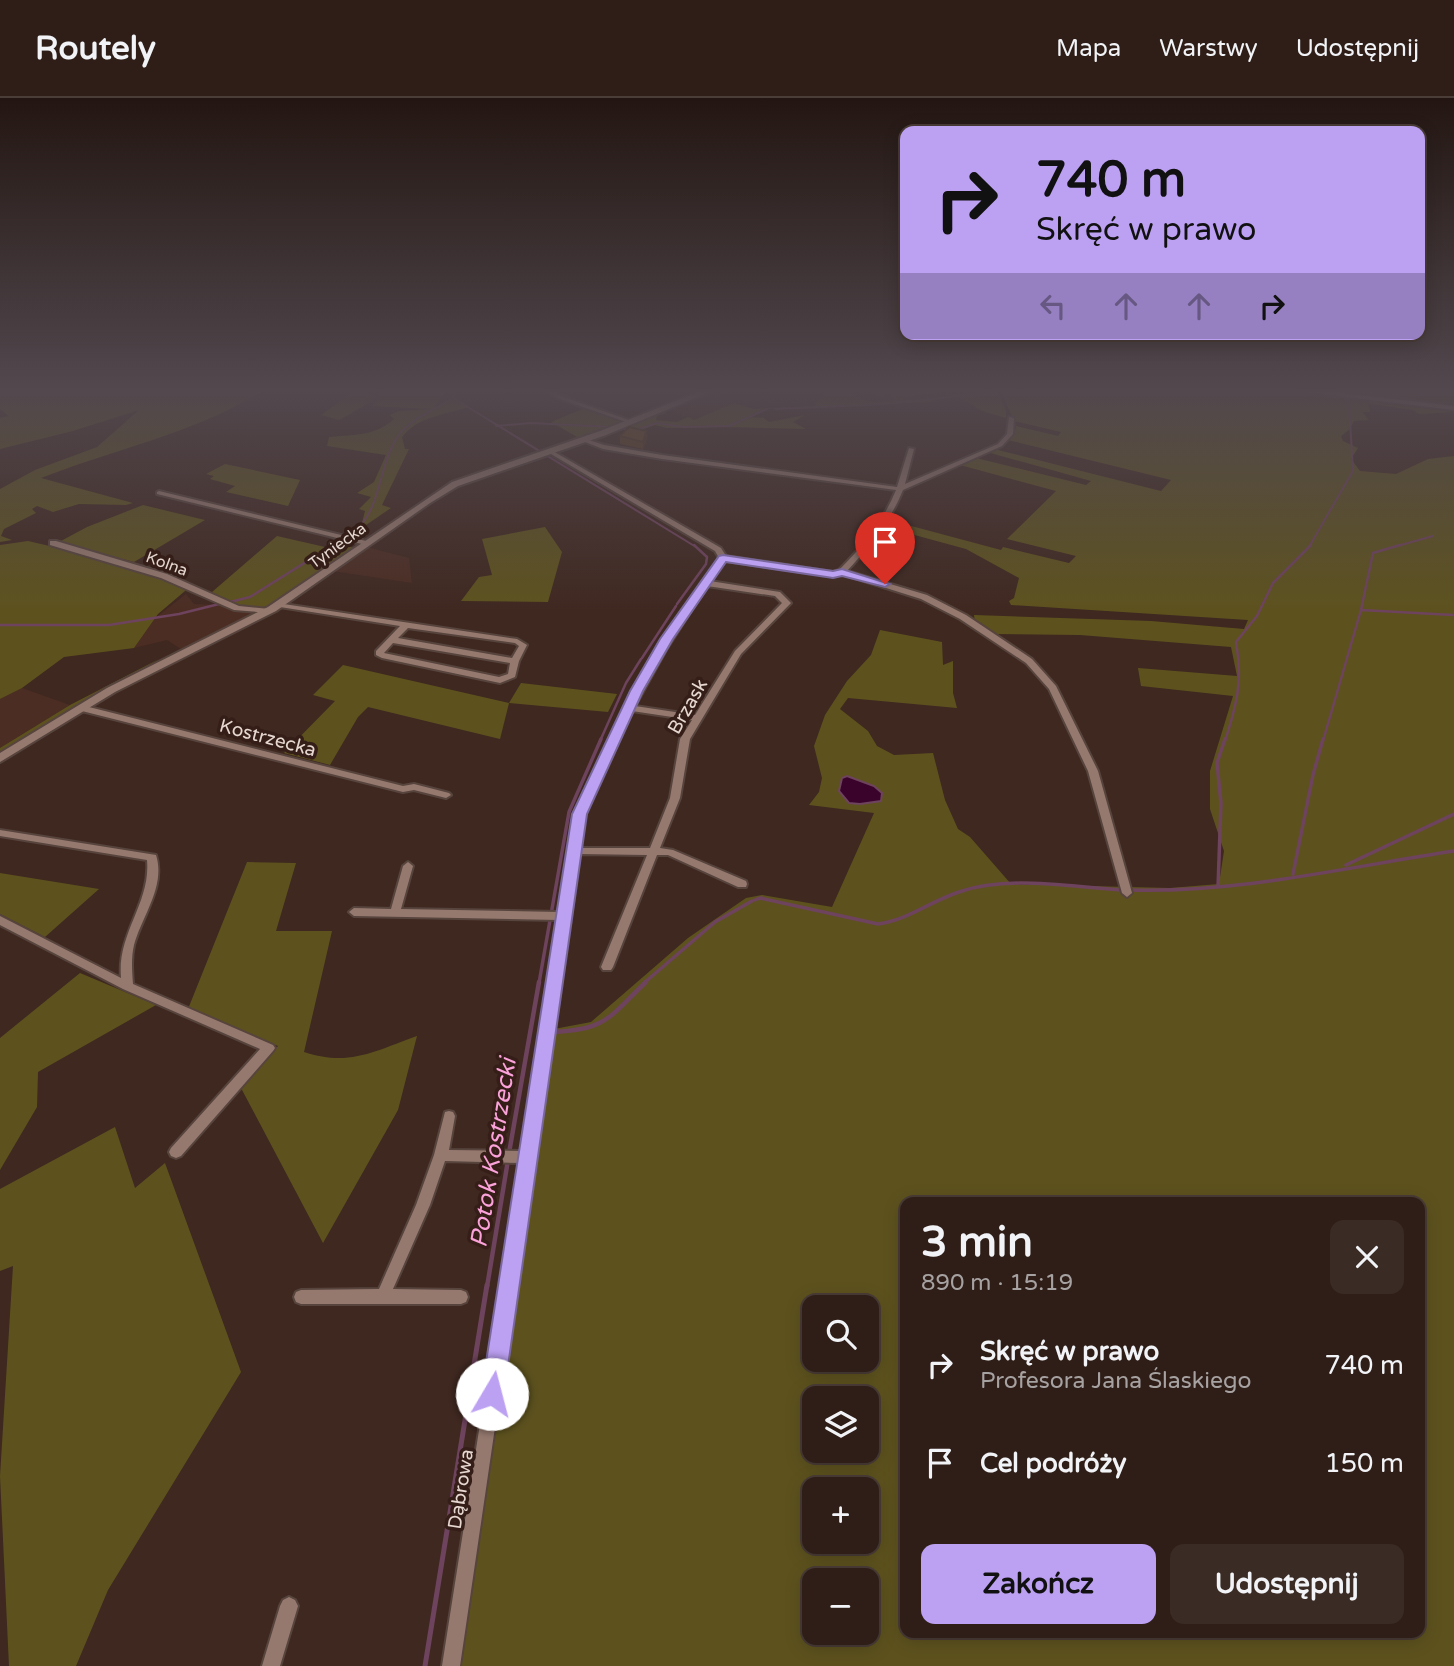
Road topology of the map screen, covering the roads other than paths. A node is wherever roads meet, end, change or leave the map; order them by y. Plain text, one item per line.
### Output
1 (511, 464) edge
2 (563, 464) edge
3 (719, 464) edge
4 (906, 464) edge
5 (953, 464) edge
6 (898, 488) junction
7 (159, 493) dead end
8 (53, 543) dead end
9 (366, 543) junction
10 (723, 558) junction
11 (842, 572) junction
12 (705, 583) junction
13 (275, 608) junction
14 (406, 625) junction
15 (392, 640) junction
16 (515, 661) junction
17 (81, 708) junction
18 (628, 708) junction
19 (698, 718) junction
20 (0, 758) edge
21 (446, 795) dead end
22 (0, 833) edge
23 (655, 850) junction
24 (574, 851) junction
25 (408, 866) dead end
26 (742, 884) dead end
27 (1127, 893) dead end
28 (354, 912) dead end
29 (395, 913) junction
30 (554, 916) junction
31 (0, 920) edge
32 (607, 967) dead end
33 (127, 986) junction
34 (449, 1116) dead end
35 (176, 1152) dead end
36 (441, 1155) junction
37 (522, 1156) junction
38 (383, 1296) junction
39 (301, 1297) dead end
40 (461, 1297) dead end
41 (289, 1606) dead end
42 (271, 1666) edge
43 (452, 1666) edge

1 - 9 street, Tyniecka
2 - 10 street
3 - 6 street
4 - 6 street
5 - 6 street
6 - 11 street
7 - 9 street
8 - 13 street, Kolna
9 - 13 street, Tyniecka
10 - 11 street
10 - 12 street, Dąbrowa
11 - 27 street
12 - 18 street, Dąbrowa
12 - 19 street, Brzask
13 - 14 street, Kolna
13 - 17 street, Tyniecka
14 - 15 street
14 - 16 street, Kolna
15 - 16 street
15 - 16 street
17 - 20 street, Tyniecka
17 - 21 street, Kostrzecka
18 - 19 street
18 - 24 street, Dąbrowa
19 - 23 street, Brzask
22 - 33 street
23 - 24 street
23 - 26 street
23 - 32 street, Brzask
24 - 30 street, Dąbrowa
25 - 29 street
28 - 29 street
29 - 30 street
30 - 37 street, Dąbrowa
31 - 33 street
33 - 35 street
34 - 36 street
36 - 37 street
36 - 38 street
37 - 43 street, Dąbrowa
38 - 39 street
38 - 40 street
41 - 42 street

